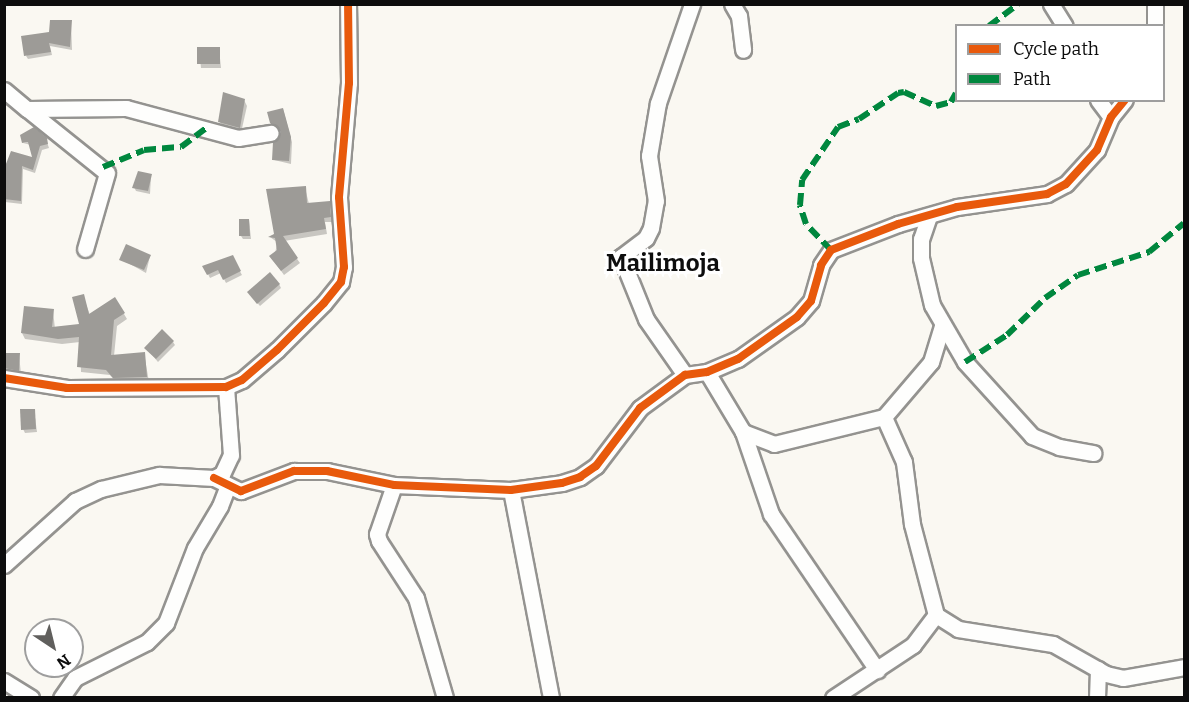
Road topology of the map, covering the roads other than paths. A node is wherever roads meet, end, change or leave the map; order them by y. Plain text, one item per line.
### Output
1 (348, 4) edge
2 (692, 4) edge
3 (732, 4) edge
4 (1051, 4) edge
5 (1155, 4) edge
6 (1064, 24) edge
7 (1155, 24) edge
8 (743, 50) dead end
9 (4, 90) edge
10 (1100, 102) edge
11 (1123, 102) edge
12 (27, 109) junction
13 (1111, 117) junction
14 (271, 133) dead end
15 (929, 216) junction
16 (85, 249) dead end
17 (942, 325) junction
18 (707, 372) junction
19 (685, 375) junction
20 (4, 378) edge
21 (226, 387) junction
22 (884, 417) junction
23 (743, 432) junction
24 (1093, 453) dead end
25 (228, 485) junction
26 (393, 485) junction
27 (511, 490) junction
28 (4, 565) edge
29 (936, 615) junction
30 (1185, 667) edge
31 (1098, 669) junction
32 (876, 670) junction
33 (4, 681) edge
34 (31, 698) edge
35 (61, 698) edge
36 (445, 698) edge
37 (551, 698) edge
38 (833, 698) edge
39 (1097, 698) edge

1 - 21 street
2 - 19 street
3 - 8 street
4 - 6 street
5 - 7 street
9 - 12 street
10 - 13 street
11 - 13 street
12 - 14 street
12 - 16 street
13 - 15 street
15 - 17 street
15 - 18 street
17 - 22 street
17 - 24 street
18 - 19 street
18 - 23 street
19 - 27 street
20 - 21 street
21 - 25 street
22 - 23 street
22 - 29 street
23 - 32 street
25 - 26 street
25 - 28 street
25 - 35 street
26 - 27 street
26 - 36 street
27 - 37 street
29 - 31 street
29 - 32 street
30 - 31 street
31 - 39 street
32 - 38 street
33 - 34 street

